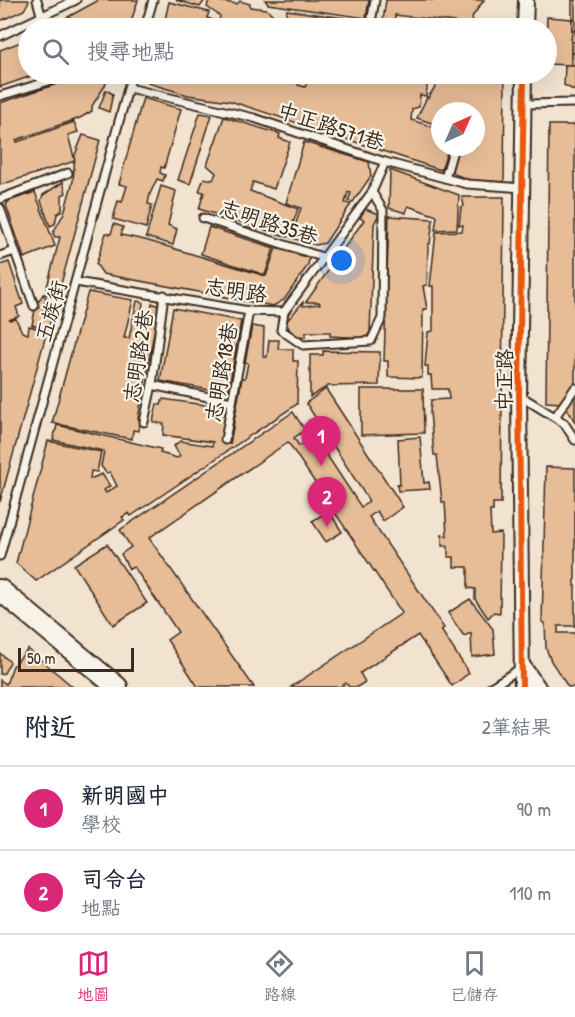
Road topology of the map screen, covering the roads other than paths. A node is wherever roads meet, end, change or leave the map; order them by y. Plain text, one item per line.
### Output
1 (37, 0) edge
2 (76, 0) edge
3 (153, 0) edge
4 (375, 0) edge
5 (526, 0) edge
6 (42, 18) joint
7 (148, 18) edge
8 (372, 18) edge
9 (525, 18) edge
10 (18, 28) edge
11 (0, 36) edge
12 (39, 84) edge
13 (130, 84) edge
14 (524, 84) edge
15 (129, 88) junction
16 (0, 96) edge
17 (575, 103) edge
18 (524, 104) junction
19 (451, 156) edge
20 (385, 162) junction
21 (68, 173) dead end
22 (445, 178) junction
23 (524, 188) junction
24 (372, 192) junction
25 (0, 199) edge
26 (0, 208) edge
27 (203, 218) dead end
28 (14, 251) junction
29 (0, 255) edge
30 (325, 258) junction
31 (76, 282) junction
32 (164, 295) junction
33 (34, 306) dead end
34 (249, 311) junction
35 (284, 312) junction
36 (152, 385) junction
37 (575, 388) edge
38 (519, 395) junction
39 (232, 402) junction
40 (555, 417) junction
41 (144, 422) dead end
42 (225, 440) dead end
43 (575, 440) edge
44 (0, 556) edge
45 (0, 590) edge
46 (523, 666) junction
47 (117, 687) edge
48 (491, 687) edge
49 (522, 687) edge
50 (538, 687) edge

1 - 6 lane
2 - 6 lane
3 - 7 lane
4 - 8 lane
5 - 9 street
10 - 11 lane
12 - 16 lane
13 - 15 lane, 五族街
14 - 18 street, 中正路
15 - 20 lane, 中正路571巷
15 - 31 lane, 五族街
17 - 18 lane
18 - 23 street, 中正路
19 - 22 lane
20 - 22 lane, 中正路571巷
20 - 24 lane, 志明路
21 - 25 lane
22 - 23 lane, 中正路571巷
23 - 38 street, 中正路
24 - 30 lane, 志明路
24 - 35 lane
26 - 28 lane
27 - 30 lane, 志明路35巷
28 - 29 lane
28 - 33 lane
30 - 35 lane, 志明路
31 - 32 lane, 志明路
31 - 44 lane, 五族街
32 - 34 lane, 志明路
32 - 36 lane, 志明路2巷
34 - 35 lane, 志明路
34 - 39 lane, 志明路18巷
36 - 39 lane
36 - 41 lane, 志明路2巷
37 - 40 lane
38 - 40 lane
38 - 46 street, 中正路
39 - 42 lane, 志明路18巷
40 - 43 lane
45 - 47 main road
46 - 48 lane
46 - 49 street, 中正路
46 - 50 street

